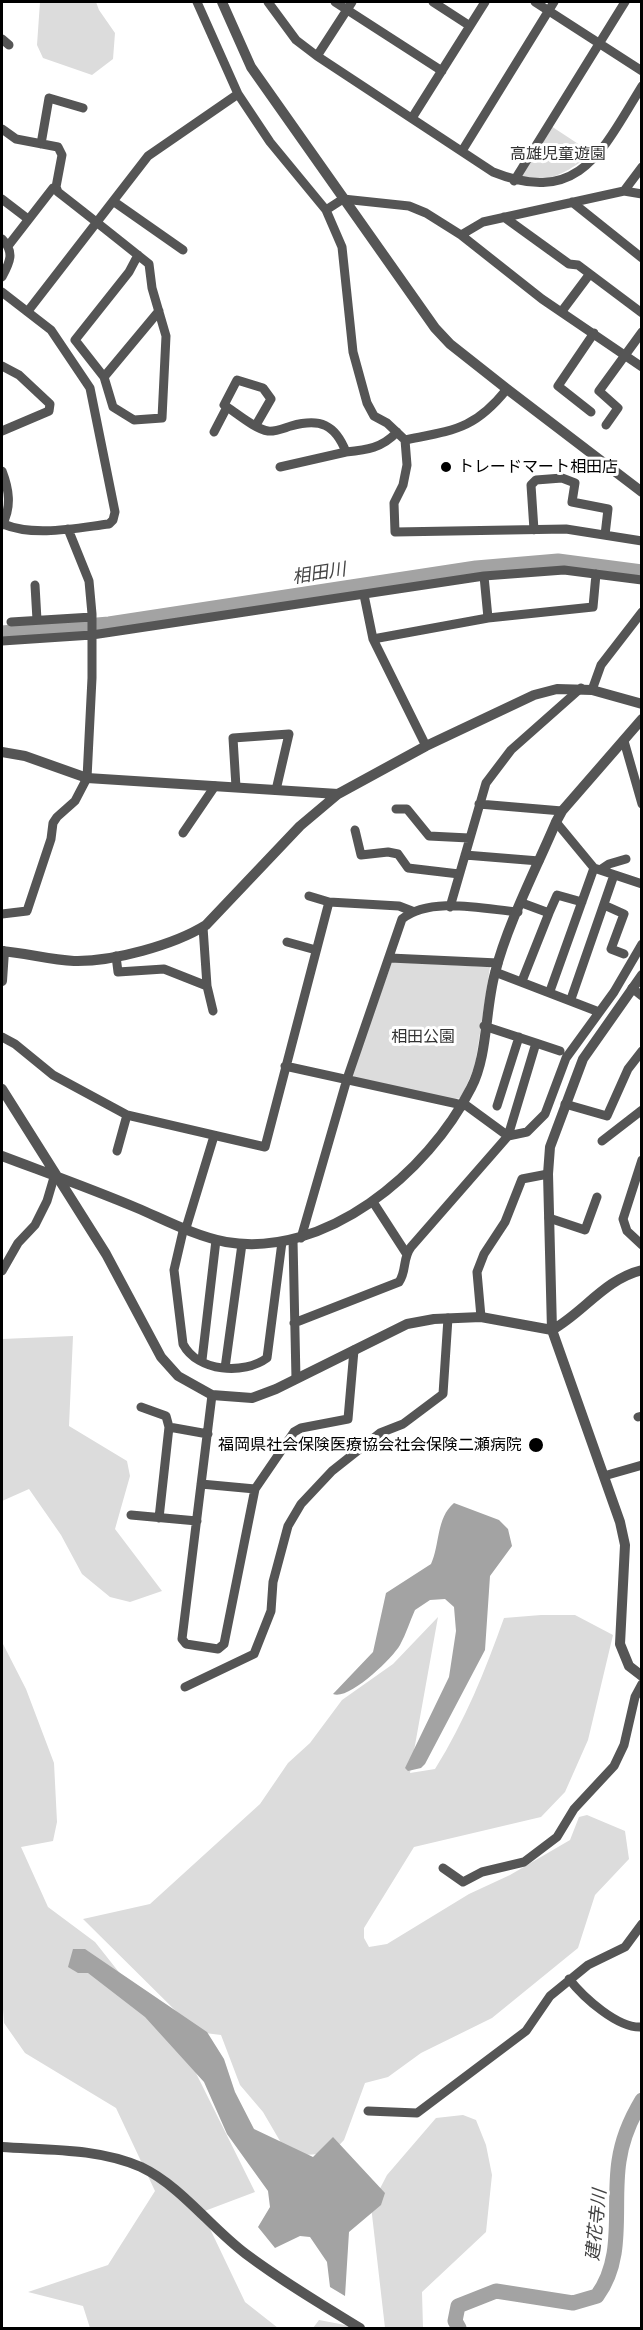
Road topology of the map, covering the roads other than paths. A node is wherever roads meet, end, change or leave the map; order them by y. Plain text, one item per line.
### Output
1 (197, 2) edge
2 (222, 2) edge
3 (268, 2) edge
4 (335, 2) edge
5 (433, 2) edge
6 (485, 2) edge
7 (536, 2) edge
8 (554, 2) edge
9 (625, 2) edge
10 (350, 5) edge
11 (549, 10) junction
12 (470, 26) junction
13 (600, 43) junction
14 (317, 56) junction
15 (442, 71) junction
16 (642, 71) edge
17 (642, 86) edge
18 (238, 94) junction
19 (83, 108) dead end
20 (412, 118) junction
21 (2, 129) edge
22 (41, 144) junction
23 (462, 151) junction
24 (642, 166) edge
25 (514, 181) junction
26 (56, 187) junction
27 (624, 191) junction
28 (642, 194) edge
29 (2, 199) edge
30 (343, 199) junction
31 (113, 201) junction
32 (573, 202) junction
33 (326, 210) junction
34 (504, 217) junction
35 (28, 219) junction
36 (97, 222) junction
37 (461, 235) junction
38 (5, 243) edge
39 (183, 250) dead end
40 (138, 255) junction
41 (642, 258) edge
42 (589, 275) junction
43 (2, 277) edge
44 (2, 292) edge
45 (28, 311) junction
46 (159, 311) junction
47 (562, 311) junction
48 (642, 313) edge
49 (642, 332) edge
50 (594, 333) junction
51 (626, 356) junction
52 (2, 366) edge
53 (642, 368) edge
54 (104, 377) junction
55 (507, 389) junction
56 (227, 407) junction
57 (591, 412) dead end
58 (256, 425) junction
59 (606, 425) dead end
60 (2, 431) edge
61 (214, 432) dead end
62 (397, 432) junction
63 (405, 440) junction
64 (346, 452) junction
65 (280, 467) dead end
66 (2, 471) edge
67 (642, 492) edge
68 (2, 525) edge
69 (68, 529) junction
70 (534, 530) junction
71 (605, 535) junction
72 (642, 541) edge
73 (596, 574) junction
74 (484, 576) junction
75 (642, 580) edge
76 (35, 585) dead end
77 (364, 595) junction
78 (642, 612) edge
79 (488, 618) junction
80 (92, 619) junction
81 (37, 620) junction
82 (11, 622) dead end
83 (637, 622) edge
84 (92, 634) junction
85 (373, 639) junction
86 (2, 640) edge
87 (586, 689) junction
88 (642, 704) edge
89 (642, 719) edge
90 (624, 741) junction
91 (426, 746) junction
92 (2, 752) edge
93 (87, 778) junction
94 (215, 786) junction
95 (236, 787) junction
96 (276, 790) junction
97 (338, 794) junction
98 (479, 804) junction
99 (642, 804) edge
100 (396, 809) dead end
101 (562, 811) junction
102 (556, 822) junction
103 (355, 830) dead end
104 (183, 833) dead end
105 (470, 838) junction
106 (465, 855) junction
107 (626, 859) dead end
108 (539, 861) junction
109 (597, 869) junction
110 (459, 874) junction
111 (614, 875) junction
112 (642, 884) edge
113 (309, 896) dead end
114 (329, 902) junction
115 (582, 902) junction
116 (604, 905) junction
117 (450, 907) junction
118 (520, 907) junction
119 (412, 911) junction
120 (549, 913) junction
121 (2, 914) edge
122 (203, 927) junction
123 (287, 942) dead end
124 (642, 944) edge
125 (316, 950) junction
126 (3, 951) edge
127 (624, 954) dead end
128 (116, 956) junction
129 (390, 957) junction
130 (496, 967) junction
131 (642, 975) edge
132 (2, 981) edge
133 (522, 981) junction
134 (207, 986) junction
135 (632, 988) junction
136 (550, 991) junction
137 (642, 996) edge
138 (571, 999) junction
139 (213, 1011) dead end
140 (599, 1012) junction
141 (484, 1026) junction
142 (2, 1037) edge
143 (519, 1037) junction
144 (536, 1043) junction
145 (560, 1051) dead end
146 (642, 1051) edge
147 (285, 1066) junction
148 (347, 1079) junction
149 (2, 1089) edge
150 (565, 1104) junction
151 (461, 1106) junction
152 (497, 1106) dead end
153 (642, 1110) edge
154 (126, 1115) junction
155 (214, 1136) junction
156 (508, 1136) junction
157 (602, 1142) dead end
158 (117, 1151) dead end
159 (2, 1156) edge
160 (642, 1160) edge
161 (55, 1174) junction
162 (548, 1174) junction
163 (597, 1197) dead end
164 (373, 1202) junction
165 (549, 1218) junction
166 (185, 1228) junction
167 (216, 1240) junction
168 (292, 1240) junction
169 (242, 1244) junction
170 (642, 1245) edge
171 (406, 1253) junction
172 (642, 1270) edge
173 (2, 1271) edge
174 (481, 1317) junction
175 (448, 1318) junction
176 (294, 1323) junction
177 (552, 1330) junction
178 (354, 1350) junction
179 (202, 1360) junction
180 (225, 1368) junction
181 (296, 1379) junction
182 (212, 1395) junction
183 (141, 1407) dead end
184 (169, 1427) junction
185 (208, 1434) junction
186 (642, 1465) edge
187 (604, 1476) junction
188 (201, 1484) junction
189 (255, 1489) junction
190 (131, 1515) dead end
191 (159, 1518) junction
192 (197, 1521) junction
193 (642, 1676) edge
194 (642, 1684) edge
195 (185, 1687) dead end
196 (443, 1868) dead end
197 (642, 1924) edge
198 (569, 1979) junction
199 (642, 2027) edge
200 (368, 2111) dead end
201 (2, 2147) edge
202 (360, 2328) edge

1 - 18 street
2 - 30 street
3 - 14 street
4 - 10 street
5 - 12 street
6 - 12 street
7 - 11 street
8 - 11 street
9 - 13 street
10 - 14 street
10 - 15 street
11 - 13 street
11 - 23 street
12 - 15 street
13 - 16 street
13 - 25 street
14 - 20 street
15 - 20 street
17 - 25 street
18 - 31 street
18 - 33 street
19 - 22 street
20 - 23 street
21 - 22 street
22 - 26 street
23 - 25 street
24 - 27 street
26 - 35 street
26 - 36 street
27 - 28 street
27 - 32 street
29 - 35 street
30 - 33 street
30 - 37 street
30 - 55 street
31 - 36 street
31 - 39 street
32 - 34 street
32 - 41 street
33 - 62 street
34 - 37 street
34 - 42 street
35 - 38 street
36 - 40 street
36 - 45 street
37 - 47 street
38 - 43 street
40 - 46 street
40 - 54 street
42 - 47 street
42 - 48 street
44 - 45 street
45 - 69 street
46 - 54 street
46 - 54 street
47 - 50 street
49 - 51 street
50 - 51 street
50 - 57 street
51 - 53 street
51 - 59 street
52 - 60 street
55 - 63 street
55 - 67 street
56 - 58 street
56 - 58 street
56 - 61 street
58 - 64 street
62 - 63 street
62 - 64 street
63 - 70 street
64 - 65 street
66 - 68 street
68 - 69 street
69 - 80 street
70 - 71 street
70 - 71 street
71 - 72 street
73 - 74 street
73 - 75 street
73 - 79 street
74 - 77 street
74 - 79 street
76 - 81 street
77 - 84 street
77 - 85 street
78 - 83 street
79 - 85 street
80 - 81 street
80 - 84 street
81 - 82 street
83 - 87 street
84 - 86 street
84 - 93 street
85 - 91 street
87 - 88 street
87 - 91 street
87 - 98 street
89 - 90 street
90 - 99 street
90 - 101 street
91 - 97 street
92 - 93 street
93 - 94 street
93 - 121 street
94 - 95 street
94 - 104 street
95 - 96 street
95 - 96 street
96 - 97 street
97 - 122 street
98 - 101 street
98 - 105 street
100 - 105 street
101 - 102 street
102 - 108 street
102 - 109 street
103 - 110 street
105 - 106 street
106 - 108 street
106 - 110 street
107 - 109 street
108 - 118 street
109 - 111 street
109 - 115 street
110 - 117 street
111 - 112 street
111 - 116 street
113 - 114 street
114 - 119 street
114 - 125 street
115 - 120 street
115 - 136 street
116 - 127 street
116 - 138 street
117 - 118 street
117 - 119 street
118 - 120 street
118 - 130 street
119 - 129 street
120 - 133 street
122 - 128 street
122 - 134 street
123 - 125 street
124 - 140 street
125 - 147 street
126 - 128 street
126 - 132 street
128 - 134 street
129 - 130 street
129 - 148 street
130 - 133 street
130 - 141 street
131 - 135 street
133 - 136 street
134 - 139 street
135 - 137 street
135 - 150 street
136 - 138 street
138 - 140 street
140 - 156 street
141 - 143 street
141 - 151 street
142 - 154 street
143 - 144 street
143 - 152 street
144 - 145 street
144 - 156 street
146 - 150 street
147 - 148 street
147 - 155 street
148 - 151 street
148 - 168 street
149 - 161 street
150 - 162 street
151 - 156 street
151 - 164 street
153 - 157 street
154 - 155 street
154 - 158 street
155 - 166 street
156 - 171 street
159 - 161 street
160 - 170 street
161 - 166 street
161 - 173 street
161 - 182 street
162 - 165 street
162 - 174 street
163 - 165 street
164 - 168 street
164 - 171 street
165 - 177 street
166 - 167 street
166 - 179 street
167 - 169 street
167 - 179 street
168 - 169 street
168 - 176 street
168 - 180 street
169 - 180 street
171 - 176 street
172 - 177 street
174 - 175 street
174 - 177 street
175 - 178 street
175 - 195 street
176 - 181 street
177 - 187 street
178 - 181 street
178 - 189 street
179 - 180 street
181 - 182 street
182 - 185 street
183 - 184 street
184 - 185 street
184 - 191 street
185 - 188 street
186 - 187 street
187 - 193 street
188 - 189 street
188 - 192 street
189 - 192 street
190 - 191 street
191 - 192 street
194 - 196 street
197 - 198 street
198 - 199 street
198 - 200 street
201 - 202 street

